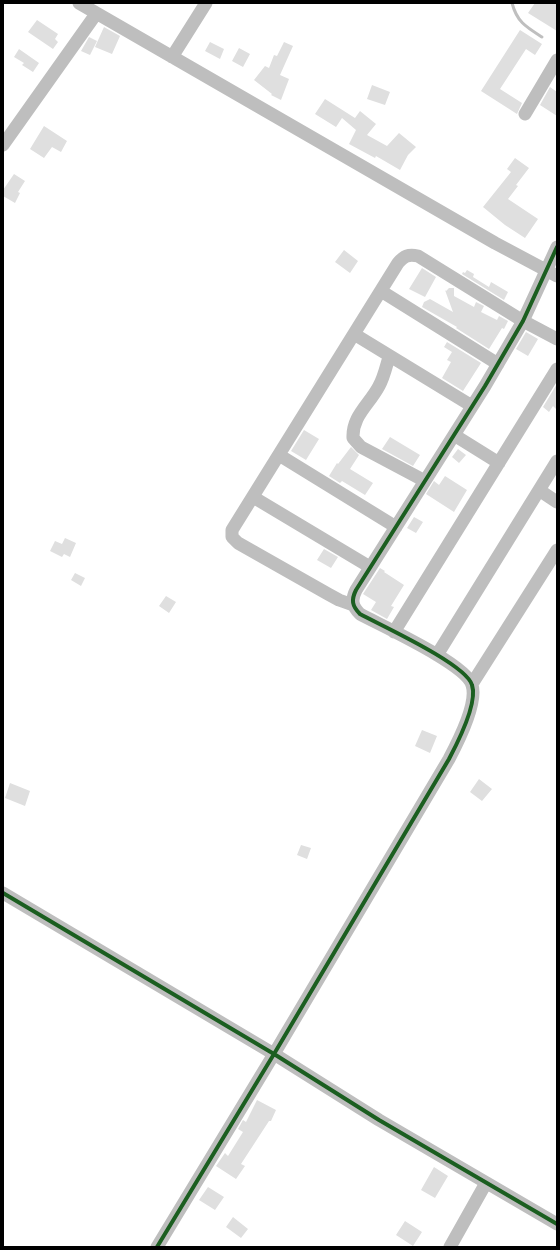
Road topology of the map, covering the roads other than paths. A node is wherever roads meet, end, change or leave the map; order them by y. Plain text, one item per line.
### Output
1 (79, 3) edge
2 (206, 3) edge
3 (96, 14) junction
4 (172, 57) junction
5 (557, 60) edge
6 (526, 114) dead end
7 (3, 145) edge
8 (557, 247) edge
9 (552, 272) edge
10 (381, 292) junction
11 (523, 321) junction
12 (354, 334) junction
13 (557, 339) edge
14 (389, 357) junction
15 (498, 364) junction
16 (557, 369) edge
17 (472, 406) junction
18 (454, 435) junction
19 (279, 455) junction
20 (557, 462) edge
21 (499, 463) junction
22 (425, 481) junction
23 (539, 490) junction
24 (253, 497) junction
25 (557, 502) edge
26 (396, 527) junction
27 (557, 550) edge
28 (370, 567) junction
29 (354, 604) junction
30 (394, 632) junction
31 (437, 655) junction
32 (472, 684) junction
33 (3, 893) edge
34 (274, 1054) junction
35 (486, 1182) junction
36 (557, 1224) edge
37 (157, 1247) edge
38 (450, 1247) edge

1 - 3 street
2 - 4 street
3 - 4 street
3 - 7 street
4 - 9 street
5 - 6 street
8 - 9 street
9 - 11 street
10 - 11 street
10 - 12 street
10 - 15 street
11 - 13 street
11 - 15 street
12 - 14 street
12 - 19 street
14 - 17 street
14 - 22 street
15 - 17 street
16 - 21 street
17 - 18 street
18 - 21 street
18 - 22 street
19 - 24 street
19 - 26 street
20 - 23 street
21 - 30 street
22 - 26 street
23 - 25 street
23 - 31 street
24 - 28 street
24 - 29 street
26 - 28 street
27 - 32 street
28 - 29 street
29 - 30 street
30 - 31 street
31 - 32 street
32 - 34 street
33 - 34 street
34 - 35 street
34 - 37 street
35 - 36 street
35 - 38 street

